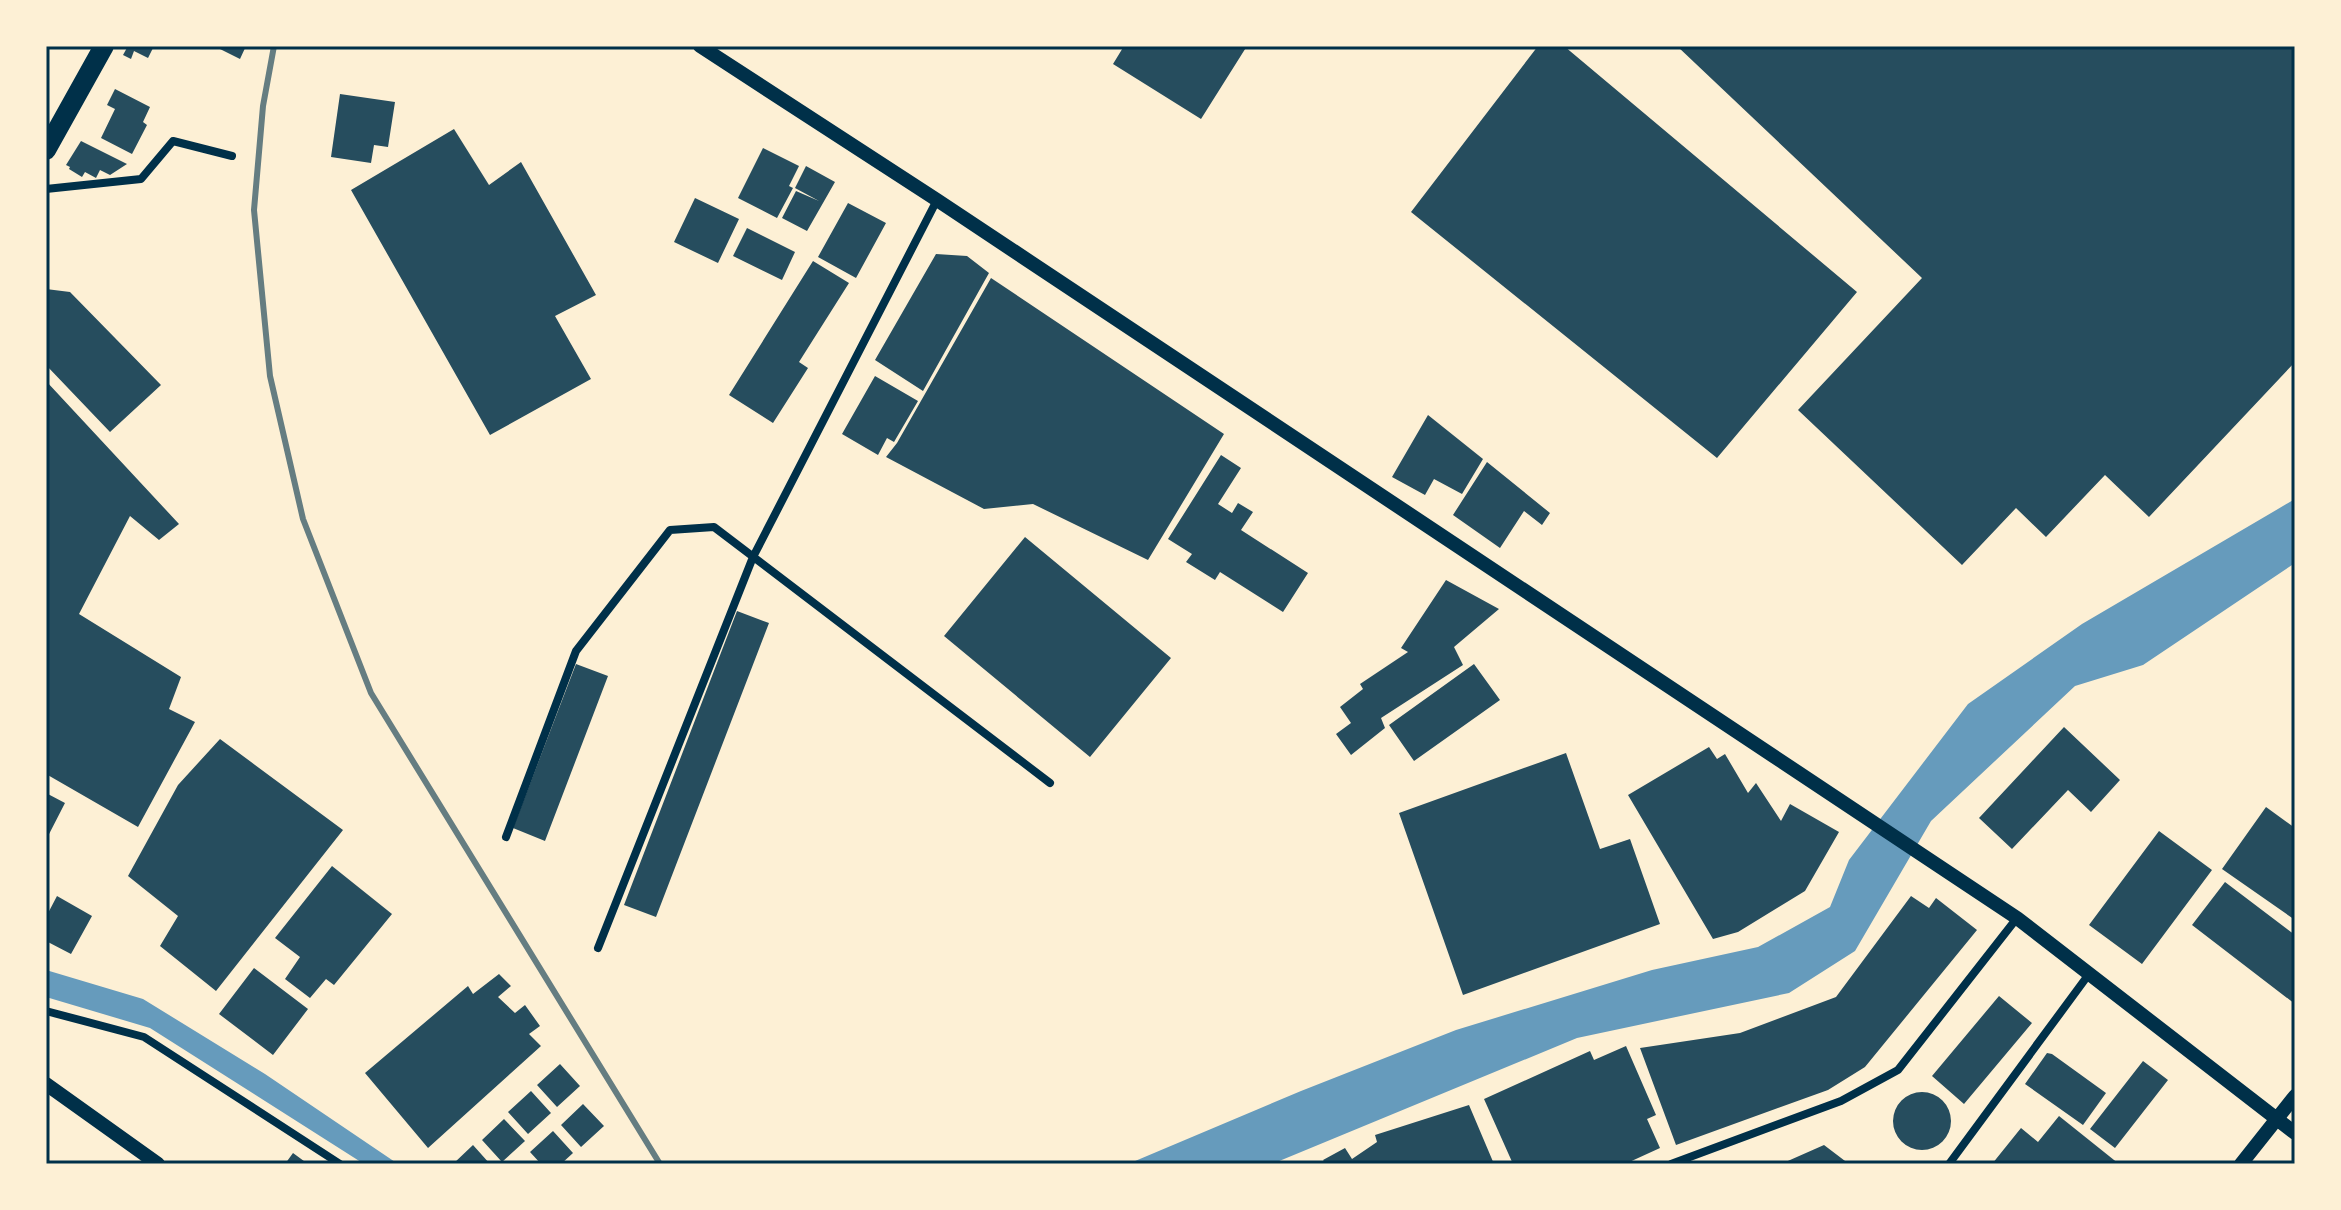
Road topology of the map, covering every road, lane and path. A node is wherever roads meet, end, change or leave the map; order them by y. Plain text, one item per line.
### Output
1 (104, 46) edge
2 (700, 46) edge
3 (46, 150) edge
4 (232, 156) dead end
5 (46, 189) edge
6 (937, 200) junction
7 (753, 557) junction
8 (1050, 783) dead end
9 (506, 837) dead end
10 (2017, 918) junction
11 (598, 948) dead end
12 (2089, 974) junction
13 (46, 1011) edge
14 (46, 1084) edge
15 (2295, 1096) edge
16 (2277, 1119) junction
17 (2295, 1133) edge
18 (158, 1164) edge
19 (340, 1164) edge
20 (1671, 1164) edge
21 (1949, 1164) edge
22 (2241, 1164) edge

1 - 3 main road
2 - 6 street
4 - 5 street
6 - 7 street
6 - 10 street
7 - 8 street
7 - 9 street
7 - 11 street
10 - 12 street
10 - 20 street
12 - 16 street
12 - 21 street
13 - 19 street
14 - 18 street
15 - 16 street
16 - 17 street
16 - 22 street

